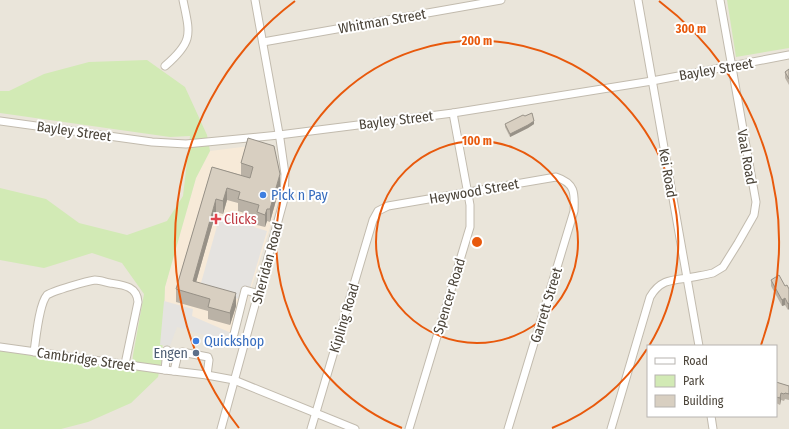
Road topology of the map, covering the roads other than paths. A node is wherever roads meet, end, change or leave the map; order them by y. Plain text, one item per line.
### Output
1 (183, 0) edge
2 (255, 0) edge
3 (501, 0) edge
4 (638, 0) edge
5 (720, 0) edge
6 (263, 42) junction
7 (789, 55) edge
8 (165, 66) dead end
9 (731, 66) junction
10 (652, 81) junction
11 (453, 114) junction
12 (0, 121) edge
13 (279, 135) junction
14 (567, 182) joint
15 (468, 192) junction
16 (381, 208) joint
17 (687, 278) junction
18 (259, 294) junction
19 (234, 334) dead end
20 (698, 345) edge
21 (0, 347) edge
22 (167, 350) dead end
23 (34, 352) junction
24 (125, 364) junction
25 (165, 370) junction
26 (174, 371) junction
27 (207, 375) junction
28 (234, 380) junction
29 (315, 413) junction
30 (711, 417) edge
31 (221, 429) edge
32 (311, 429) edge
33 (355, 429) edge
34 (409, 429) edge
35 (508, 429) edge
36 (611, 429) edge
37 (713, 429) edge

1 - 8 street
2 - 6 street, Sheridan Road
3 - 6 street, Whitman Street
4 - 10 street, Kei Road
5 - 9 street, Vaal Road
6 - 13 street, Sheridan Road
7 - 9 street, Bayley Street
9 - 10 street, Bayley Street
9 - 17 street, Vaal Road
10 - 11 street, Bayley Street
10 - 17 street, Kei Road
11 - 13 street, Bayley Street
11 - 15 street, Spencer Road
12 - 13 street, Bayley Street
13 - 18 street, Sheridan Road
14 - 15 street, Heywood Street
14 - 35 street, Garrett Street
15 - 16 street, Heywood Street
15 - 34 street, Spencer Road
16 - 29 street, Kipling Road
17 - 20 street, Kei Road
17 - 36 street, Vaal Road
18 - 19 street
18 - 28 street, Sheridan Road
21 - 23 street, Cambridge Street
22 - 25 street
23 - 24 street, Cambridge Street
23 - 24 street
24 - 25 street, Cambridge Street
25 - 26 street, Cambridge Street
26 - 27 street, Cambridge Street
26 - 27 street
27 - 28 street, Cambridge Street
28 - 29 street, Cambridge Street
28 - 31 street, Sheridan Road
29 - 32 street, Kipling Road
29 - 33 street, Cambridge Street
30 - 37 street

